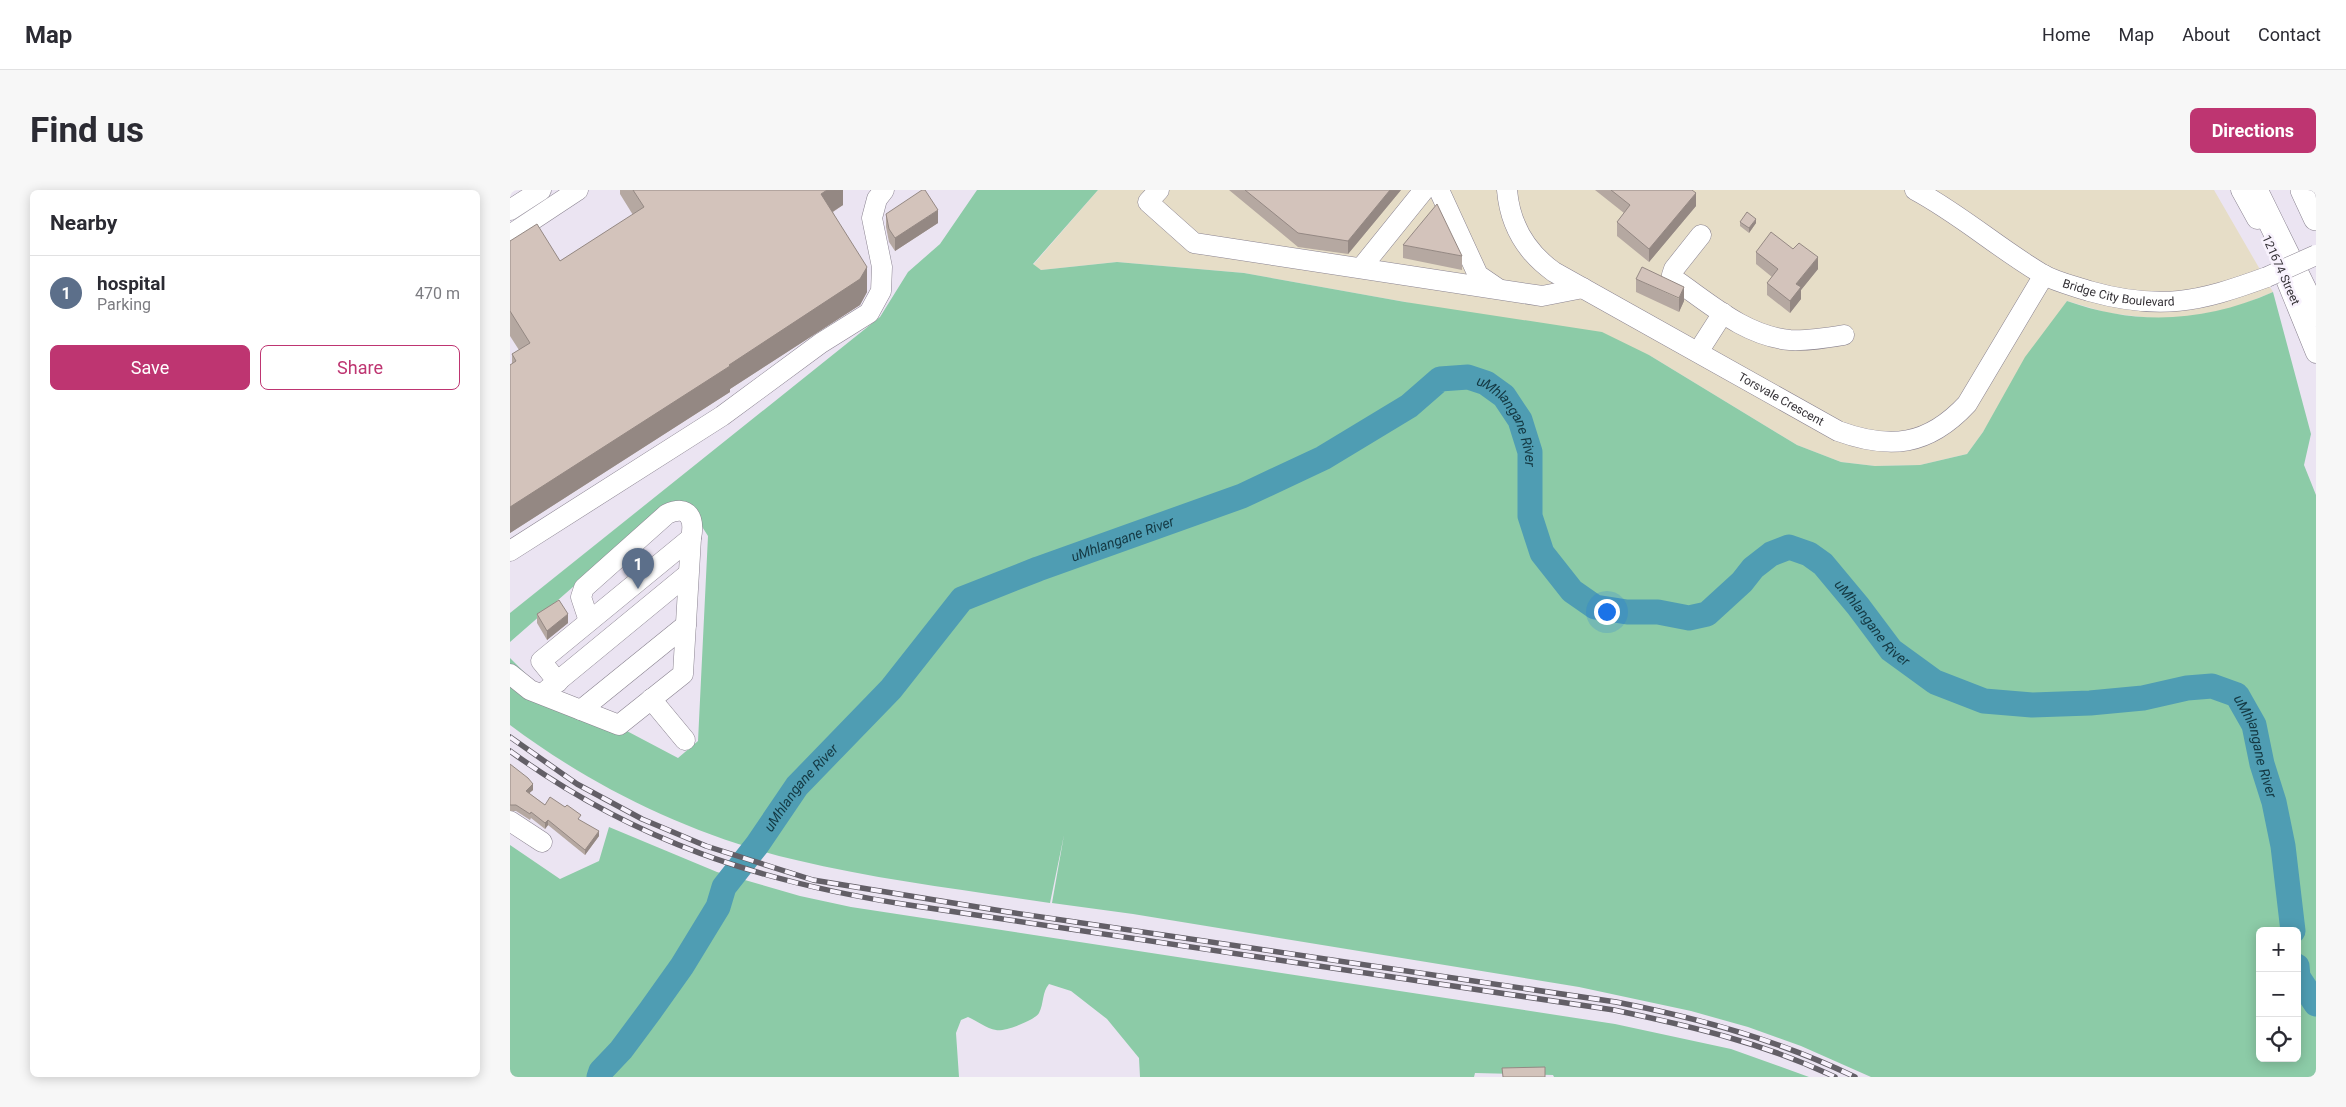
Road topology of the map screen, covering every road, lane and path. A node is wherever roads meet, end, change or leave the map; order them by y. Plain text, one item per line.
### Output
1 (541, 190) edge
2 (578, 190) edge
3 (884, 190) edge
4 (1159, 190) edge
5 (1424, 190) edge
6 (1439, 190) edge
7 (1507, 190) edge
8 (1915, 190) edge
9 (2241, 190) edge
10 (2255, 190) edge
11 (2268, 190) edge
12 (2303, 190) edge
13 (1934, 196) edge
14 (510, 210) edge
15 (2316, 218) edge
16 (510, 235) edge
17 (1701, 235) dead end
18 (2316, 254) edge
19 (1361, 268) junction
20 (2044, 275) junction
21 (1583, 288) junction
22 (2316, 288) edge
23 (1498, 289) junction
24 (1723, 313) junction
25 (2316, 314) edge
26 (1844, 335) dead end
27 (1698, 352) junction
28 (2316, 354) edge
29 (690, 538) junction
30 (510, 551) edge
31 (688, 574) junction
32 (589, 621) junction
33 (686, 624) junction
34 (510, 674) edge
35 (558, 682) junction
36 (541, 695) junction
37 (651, 699) junction
38 (581, 710) junction
39 (684, 740) dead end
40 (510, 821) edge
41 (542, 842) dead end

1 - 14 street
2 - 16 street
3 - 30 street
4 - 19 street
5 - 19 street
6 - 23 street
7 - 21 street, Torsvale Crescent
8 - 13 street, Bridge City Boulevard
9 - 28 street, 121674 Street
10 - 25 main road
11 - 22 main road
12 - 15 main road
13 - 20 street, Bridge City Boulevard
17 - 24 street
18 - 20 street, Bridge City Boulevard, bridge
19 - 23 street
20 - 27 street, Torsvale Crescent
21 - 23 street
21 - 27 street, Torsvale Crescent
24 - 26 street
24 - 27 street
29 - 31 street
29 - 32 street
29 - 32 street
31 - 33 street
31 - 35 street
32 - 35 street
33 - 37 street
33 - 38 street
34 - 36 street
35 - 36 street
36 - 38 street
37 - 38 street
37 - 39 street
40 - 41 street

